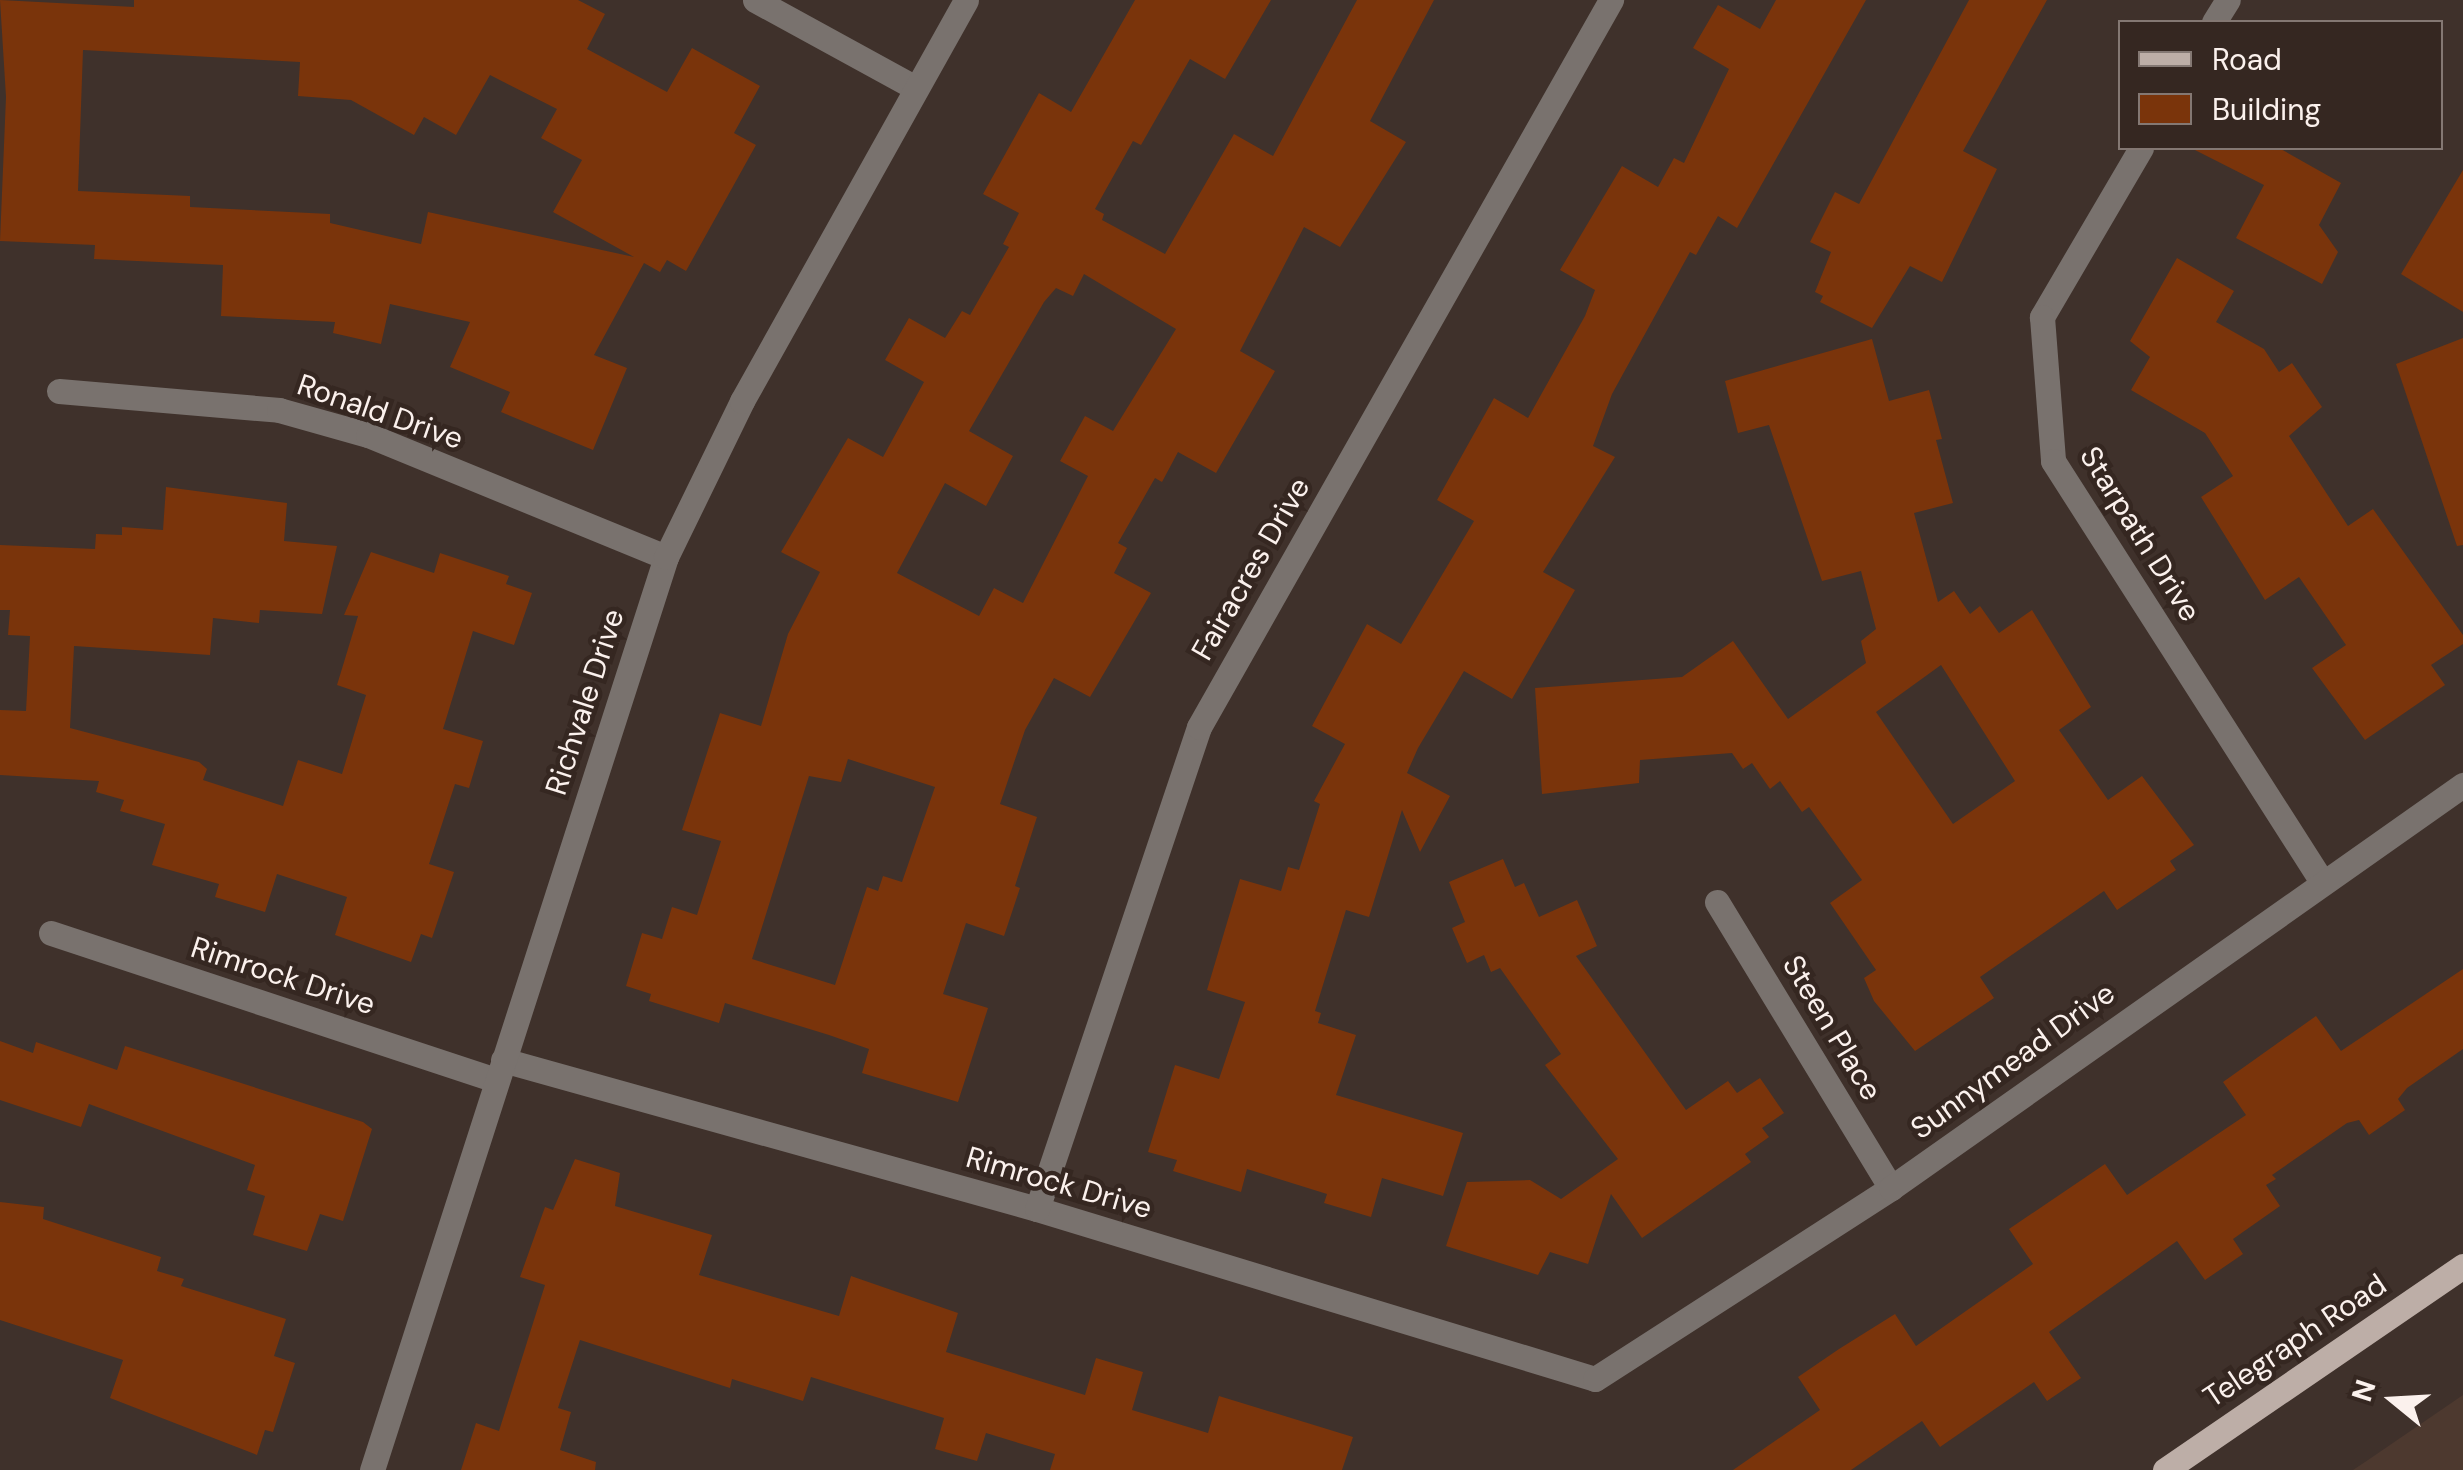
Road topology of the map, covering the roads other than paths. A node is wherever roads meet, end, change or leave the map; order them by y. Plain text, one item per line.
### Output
1 (755, 0) edge
2 (966, 0) edge
3 (1611, 0) edge
4 (916, 88) junction
5 (2140, 150) edge
6 (59, 391) dead end
7 (666, 557) junction
8 (2463, 786) edge
9 (2321, 880) junction
10 (1717, 902) dead end
11 (51, 934) dead end
12 (499, 1070) junction
13 (1890, 1188) junction
14 (1037, 1209) junction
15 (2463, 1266) edge
16 (1595, 1380) joint
17 (372, 1470) edge
18 (2164, 1470) edge

1 - 4 street
2 - 4 street, Richvale Drive
3 - 14 street, Fairacres Drive
4 - 7 street, Richvale Drive
5 - 9 street, Starpath Drive
6 - 7 street, Ronald Drive
7 - 12 street, Richvale Drive
8 - 9 street, Sunnymead Drive
9 - 13 street, Sunnymead Drive
10 - 13 street, Steen Place
11 - 12 street, Rimrock Drive
12 - 14 street, Rimrock Drive
12 - 17 street, Richvale Drive
13 - 16 street, Sunnymead Drive
14 - 16 street, Rimrock Drive
15 - 18 main road, Telegraph Road

